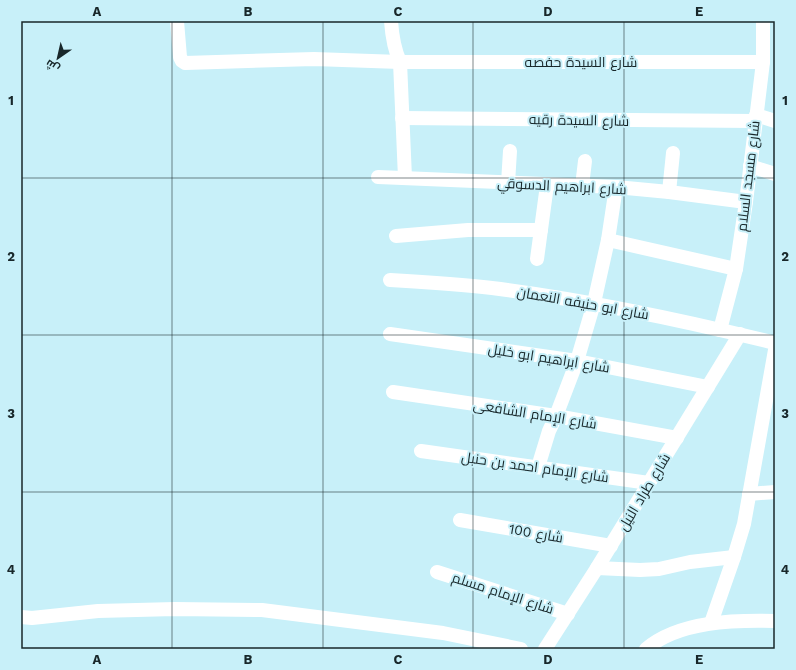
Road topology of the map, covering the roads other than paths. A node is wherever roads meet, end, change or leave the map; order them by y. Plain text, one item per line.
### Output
1 (177, 21) edge
2 (391, 21) edge
3 (767, 30) edge
4 (400, 62) junction
5 (763, 62) junction
6 (402, 118) junction
7 (756, 118) junction
8 (775, 121) edge
9 (510, 151) dead end
10 (673, 153) dead end
11 (585, 161) dead end
12 (750, 166) junction
13 (775, 174) edge
14 (378, 177) dead end
15 (405, 178) junction
16 (508, 184) junction
17 (547, 185) junction
18 (582, 186) junction
19 (616, 187) junction
20 (669, 192) junction
21 (746, 202) junction
22 (541, 230) junction
23 (396, 236) dead end
24 (608, 240) junction
25 (537, 259) dead end
26 (736, 269) junction
27 (390, 280) dead end
28 (594, 303) junction
29 (720, 330) junction
30 (390, 334) dead end
31 (740, 334) junction
32 (775, 343) edge
33 (775, 350) edge
34 (577, 361) junction
35 (708, 387) junction
36 (394, 392) dead end
37 (556, 416) junction
38 (677, 438) junction
39 (422, 451) dead end
40 (538, 467) junction
41 (649, 483) junction
42 (775, 492) edge
43 (749, 494) junction
44 (460, 520) dead end
45 (611, 546) junction
46 (734, 557) junction
47 (597, 568) junction
48 (437, 572) dead end
49 (568, 614) junction
50 (21, 618) edge
51 (775, 620) edge
52 (711, 623) junction
53 (521, 649) edge
54 (545, 649) edge
55 (646, 649) edge

1 - 4 street, شارع السيدة حفصه
2 - 4 street
3 - 5 street, شارع مسجد السلام
4 - 5 street, شارع السيدة حفصه
4 - 6 street
5 - 7 street, شارع مسجد السلام
6 - 7 street, شارع السيدة رقيه
6 - 15 street
7 - 8 street, شارع السيدة رقيه
7 - 12 street, شارع مسجد السلام
9 - 16 street
10 - 20 street
11 - 18 street
12 - 13 street
12 - 21 street, شارع مسجد السلام
14 - 15 street, شارع ابراهيم الدسوقي
15 - 16 street, شارع ابراهيم الدسوقي
16 - 17 street, شارع ابراهيم الدسوقي
17 - 18 street, شارع ابراهيم الدسوقي
17 - 22 street
18 - 19 street, شارع ابراهيم الدسوقي
19 - 20 street, شارع ابراهيم الدسوقي
19 - 24 street
20 - 21 street, شارع ابراهيم الدسوقي
21 - 26 street, شارع مسجد السلام
22 - 23 street
22 - 25 street
24 - 26 street
24 - 28 street
26 - 29 street, شارع مسجد السلام
27 - 28 street, شارع ابو حنيفه النعمان
28 - 29 street, شارع ابو حنيفه النعمان
28 - 34 street
29 - 31 street, شارع ابو حنيفه النعمان
30 - 34 street, شارع ابراهيم ابو خليل
31 - 32 street, شارع ابو حنيفه النعمان
31 - 35 street, شارع طراد النيل
33 - 43 street
34 - 35 street, شارع ابراهيم ابو خليل
34 - 37 street
35 - 38 street, شارع طراد النيل
36 - 37 street, شارع الإمام الشافعى
37 - 38 street, شارع الإمام الشافعى
37 - 40 street
38 - 41 street, شارع طراد النيل
39 - 40 street, شارع الإمام احمد بن حنبل
40 - 41 street, شارع الإمام احمد بن حنبل
41 - 45 street, شارع طراد النيل
42 - 43 street
43 - 46 street
44 - 45 street, شارع 100
45 - 47 street, شارع طراد النيل
46 - 47 street
46 - 52 street
47 - 49 street, شارع طراد النيل
48 - 49 street, شارع الإمام مسلم
49 - 54 street, شارع طراد النيل
50 - 53 street
51 - 52 street
52 - 55 street

